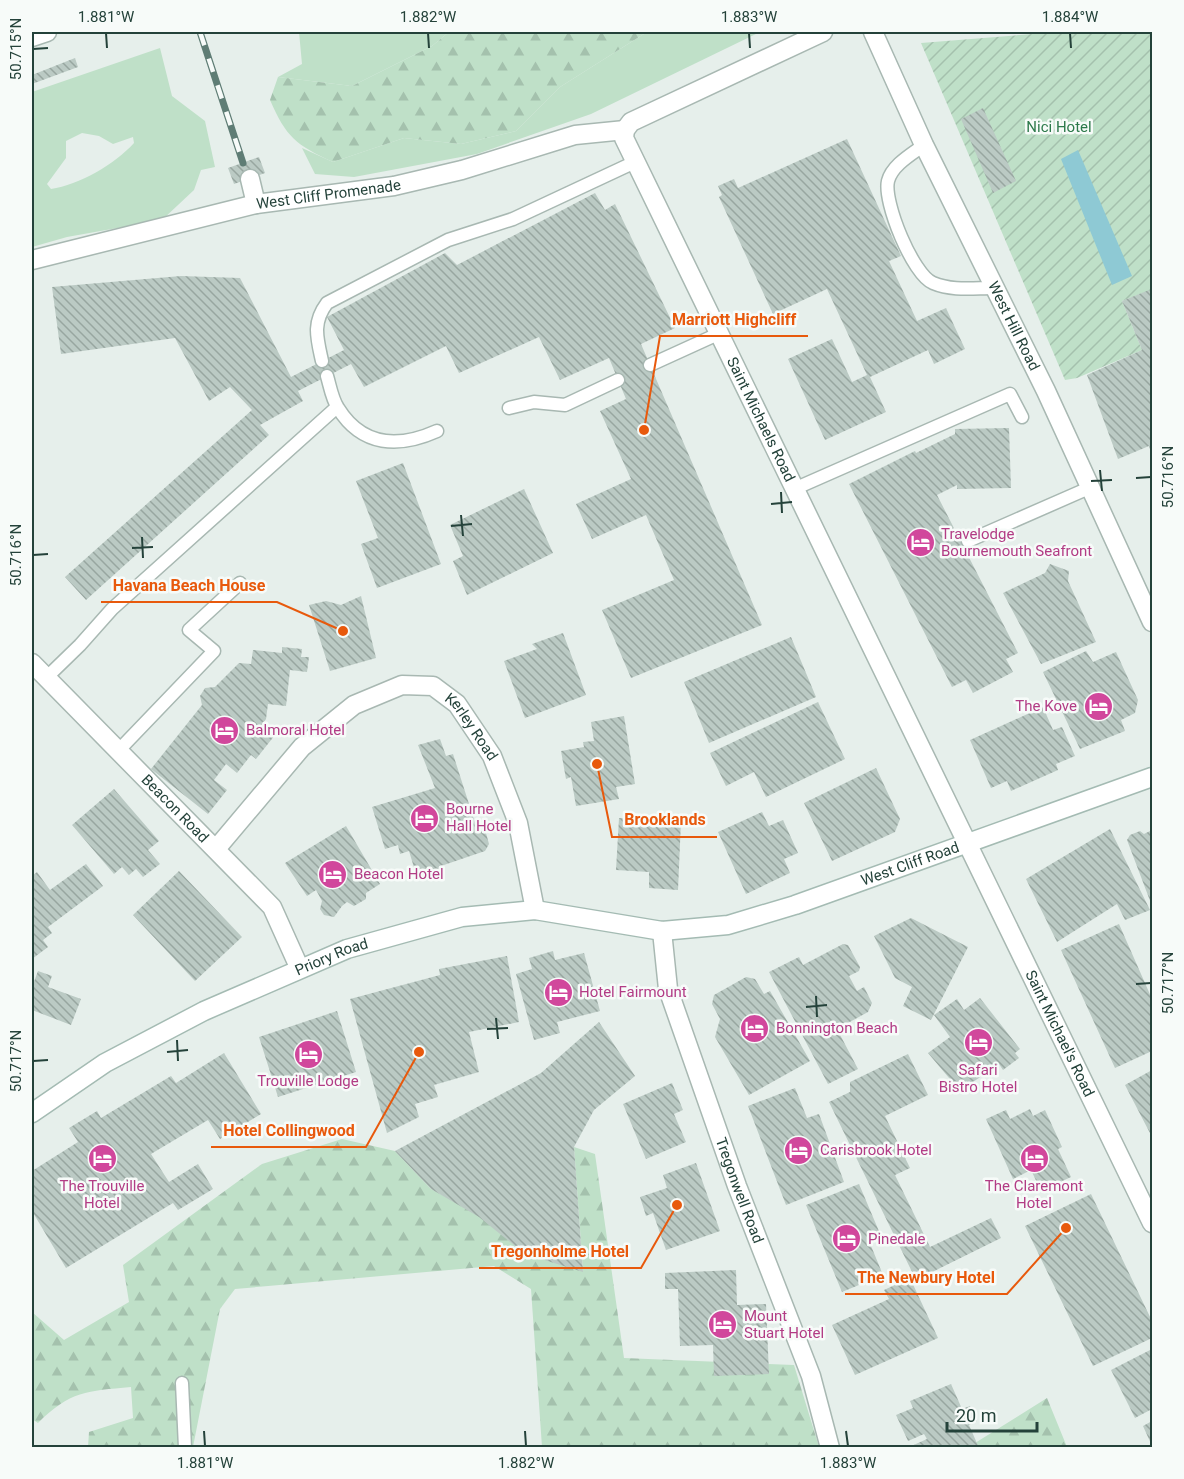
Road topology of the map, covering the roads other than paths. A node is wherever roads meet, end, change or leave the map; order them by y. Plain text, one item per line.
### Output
1 (47, 32) edge
2 (823, 32) edge
3 (873, 32) edge
4 (32, 37) edge
5 (625, 130) junction
6 (924, 145) junction
7 (635, 162) junction
8 (250, 179) dead end
9 (256, 204) junction
10 (32, 260) edge
11 (993, 288) junction
12 (718, 334) junction
13 (322, 361) dead end
14 (650, 365) dead end
15 (327, 376) dead end
16 (618, 380) dead end
17 (338, 407) junction
18 (509, 408) dead end
19 (1022, 417) dead end
20 (437, 431) dead end
21 (1089, 488) junction
22 (794, 489) junction
23 (968, 541) dead end
24 (240, 583) dead end
25 (1147, 596) edge
26 (1152, 622) edge
27 (32, 663) edge
28 (46, 678) junction
29 (119, 750) junction
30 (1152, 777) edge
31 (967, 842) junction
32 (216, 849) junction
33 (535, 910) junction
34 (662, 930) junction
35 (299, 967) junction
36 (32, 1113) edge
37 (1152, 1223) edge
38 (182, 1383) dead end
39 (185, 1448) edge
40 (830, 1448) edge

1 - 4 street
2 - 5 street
3 - 6 street, West Hill Road
5 - 7 street, Saint Michaels Road
5 - 9 street, West Cliff Promenade
6 - 11 street, West Hill Road
6 - 11 lane
7 - 12 street, Saint Michaels Road
7 - 13 lane
8 - 9 street
9 - 10 street, West Cliff Promenade
11 - 21 street, West Hill Road
12 - 14 lane
12 - 22 street, Saint Michaels Road
15 - 17 lane
16 - 18 lane
17 - 20 lane
17 - 28 lane
19 - 22 lane
21 - 23 lane
21 - 25 street, West Hill Road
22 - 31 street, Saint Michaels Road
24 - 29 lane
25 - 26 street, West Hill Road
27 - 28 street, Beacon Road
28 - 29 street, Beacon Road
29 - 32 street, Beacon Road
30 - 31 street, West Cliff Road
31 - 34 street, West Cliff Road
31 - 37 street, Saint Michael's Road
32 - 33 street, Kerley Road
32 - 35 street, Beacon Road
33 - 34 street, Priory Road
33 - 35 street, Priory Road
34 - 40 street, Tregonwell Road
35 - 36 street, Priory Road
38 - 39 lane

